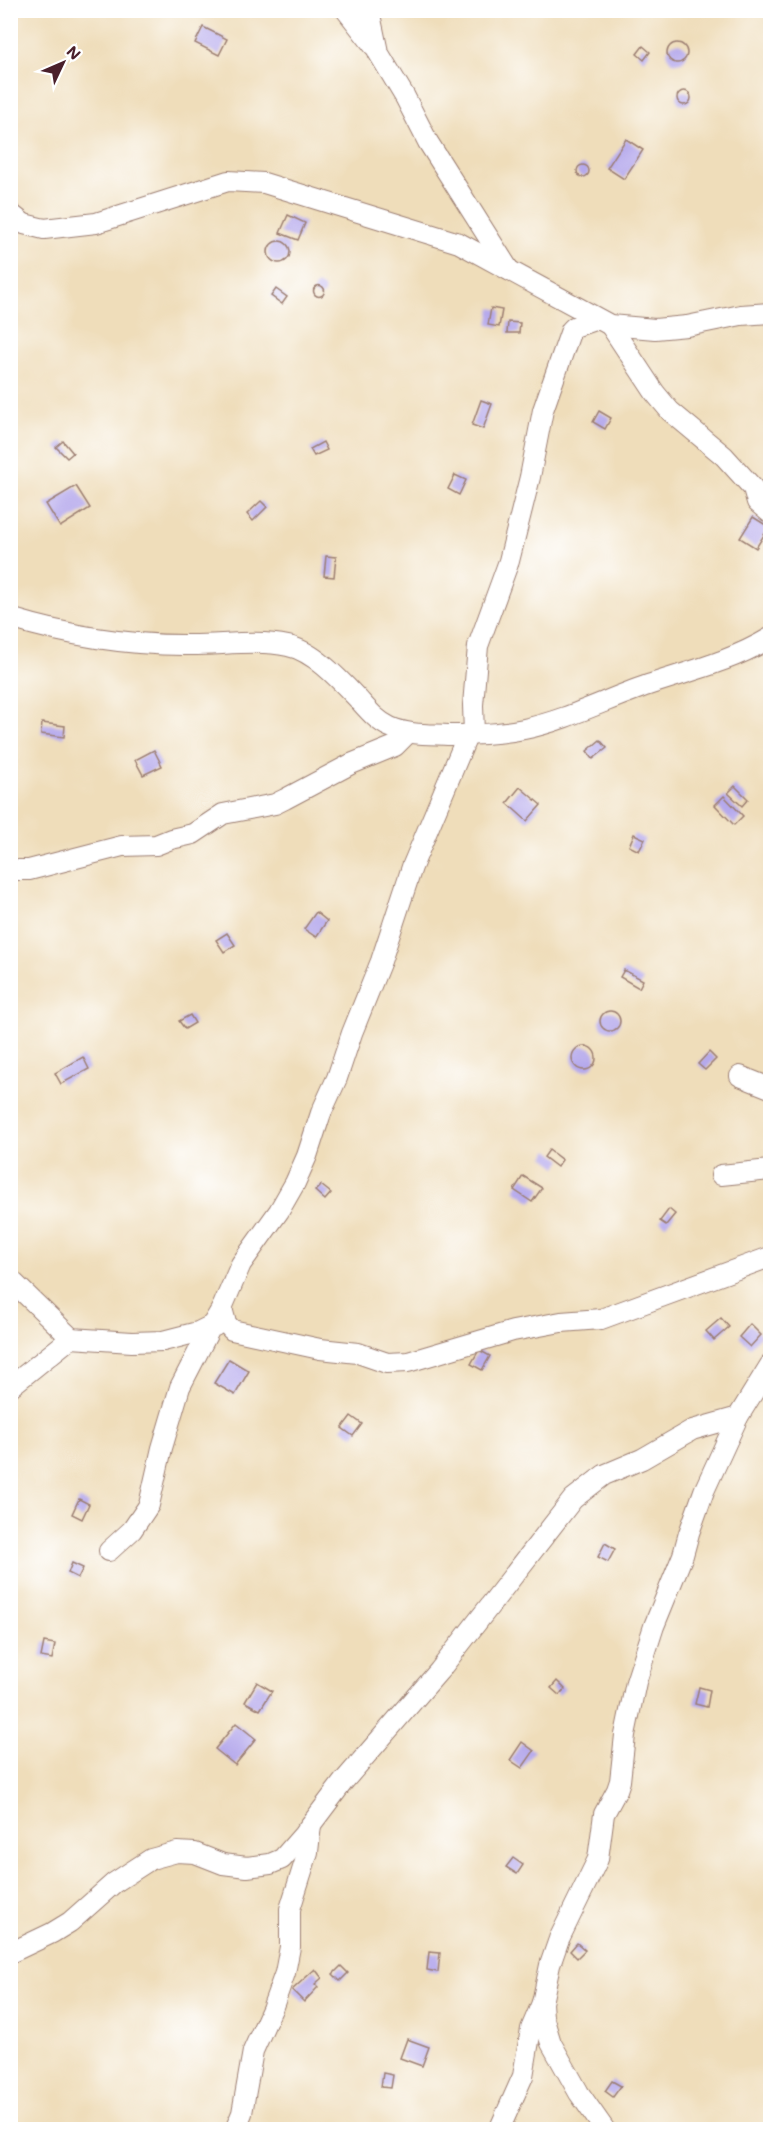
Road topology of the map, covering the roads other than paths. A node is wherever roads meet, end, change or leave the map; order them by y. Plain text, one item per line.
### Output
1 (346, 10) edge
2 (369, 10) edge
3 (378, 52) junction
4 (10, 213) edge
5 (511, 273) junction
6 (771, 313) edge
7 (604, 322) junction
8 (771, 513) edge
9 (10, 618) edge
10 (771, 638) edge
11 (408, 733) junction
12 (471, 734) junction
13 (10, 870) edge
14 (740, 1076) dead end
15 (771, 1088) edge
16 (771, 1170) edge
17 (721, 1175) dead end
18 (771, 1257) edge
19 (10, 1279) edge
20 (217, 1317) junction
21 (71, 1338) junction
22 (771, 1365) edge
23 (10, 1387) edge
24 (738, 1417) junction
25 (109, 1551) dead end
26 (311, 1825) junction
27 (10, 1953) edge
28 (542, 2003) junction
29 (235, 2130) edge
30 (500, 2130) edge
31 (605, 2130) edge

1 - 3 street
2 - 3 street
3 - 5 street
4 - 5 street
5 - 7 street
6 - 7 street
7 - 8 street
7 - 12 street
9 - 11 street
10 - 12 street
11 - 12 street
11 - 13 street
12 - 20 street
14 - 15 street
16 - 17 street
18 - 20 street
19 - 21 street
20 - 21 street
20 - 25 street
21 - 23 street
22 - 24 street
24 - 26 street
24 - 28 street
26 - 27 street
26 - 29 street
28 - 30 street
28 - 31 street

